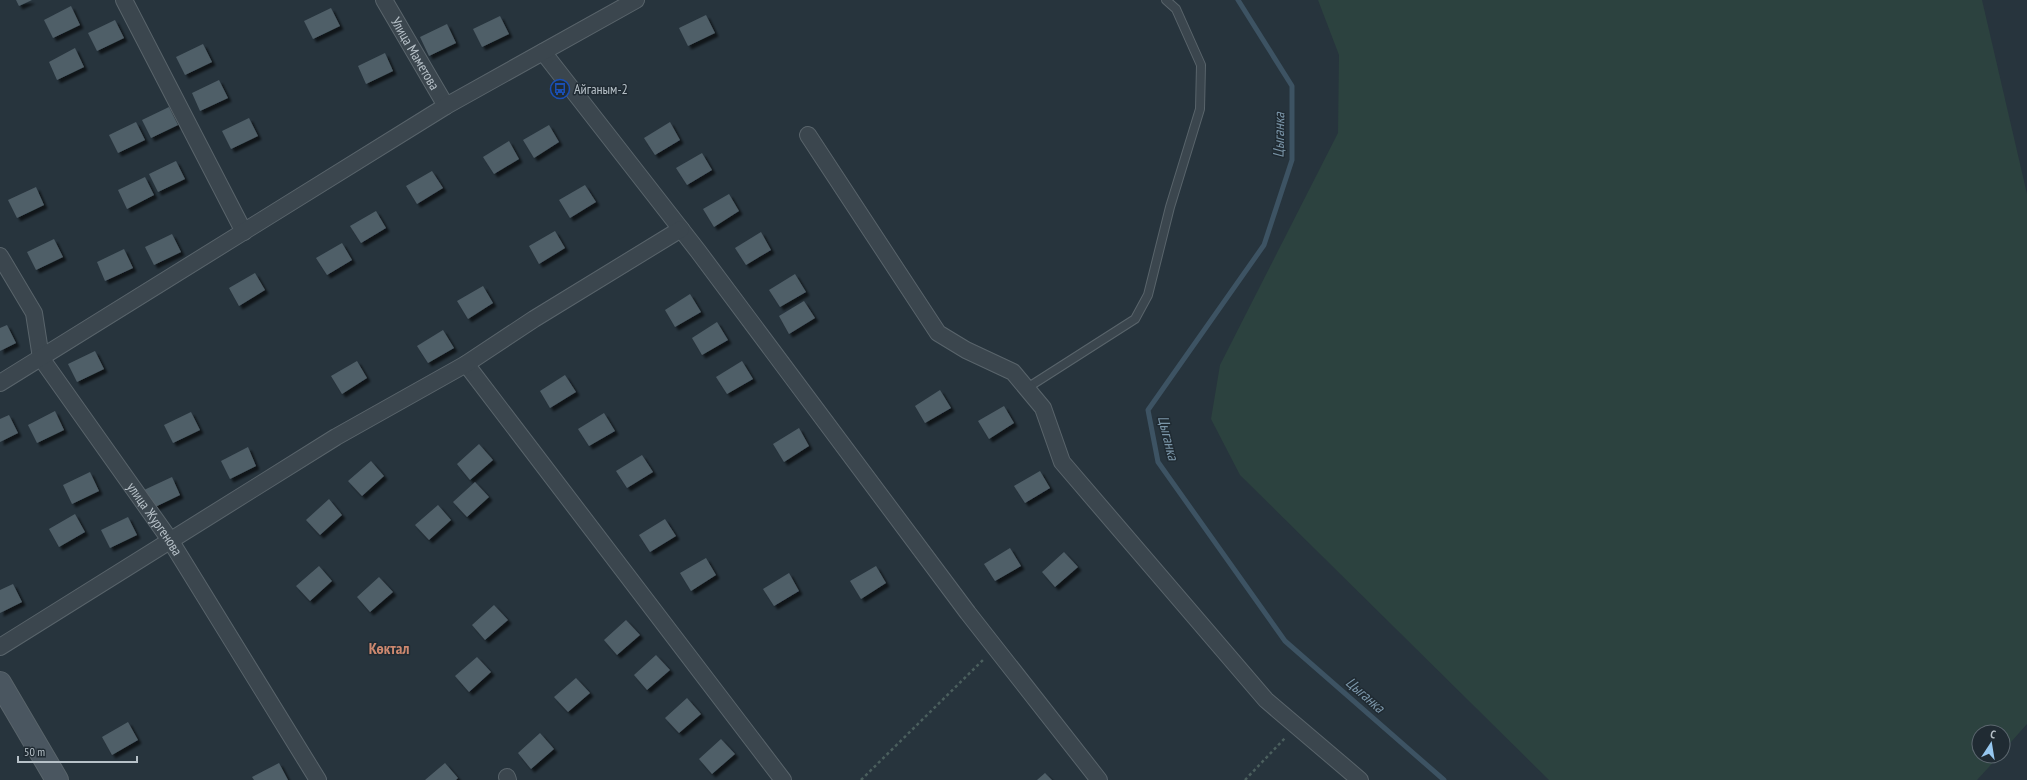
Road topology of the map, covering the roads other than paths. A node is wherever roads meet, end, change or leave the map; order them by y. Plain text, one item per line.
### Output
1 (124, 0) edge
2 (384, 0) edge
3 (636, 0) edge
4 (1166, 0) edge
5 (543, 52) junction
6 (446, 106) junction
7 (808, 135) dead end
8 (681, 229) junction
9 (244, 232) junction
10 (0, 256) edge
11 (41, 358) junction
12 (466, 364) junction
13 (0, 383) edge
14 (1027, 388) junction
15 (170, 540) junction
16 (0, 646) edge
17 (0, 683) edge
18 (57, 780) edge
19 (318, 780) edge
20 (783, 780) edge
21 (1099, 780) edge
22 (1360, 780) edge

1 - 9 street
2 - 6 street, Улица Маметова
3 - 5 street
4 - 14 lane
5 - 6 street
5 - 8 street
6 - 9 street
7 - 14 street
8 - 12 street
8 - 21 street
9 - 11 street
10 - 11 street, улица Жургенова
11 - 13 street
11 - 15 street, улица Жургенова
12 - 15 street
12 - 20 street
14 - 22 street
15 - 16 street
15 - 19 street, улица Жургенова
17 - 18 street

